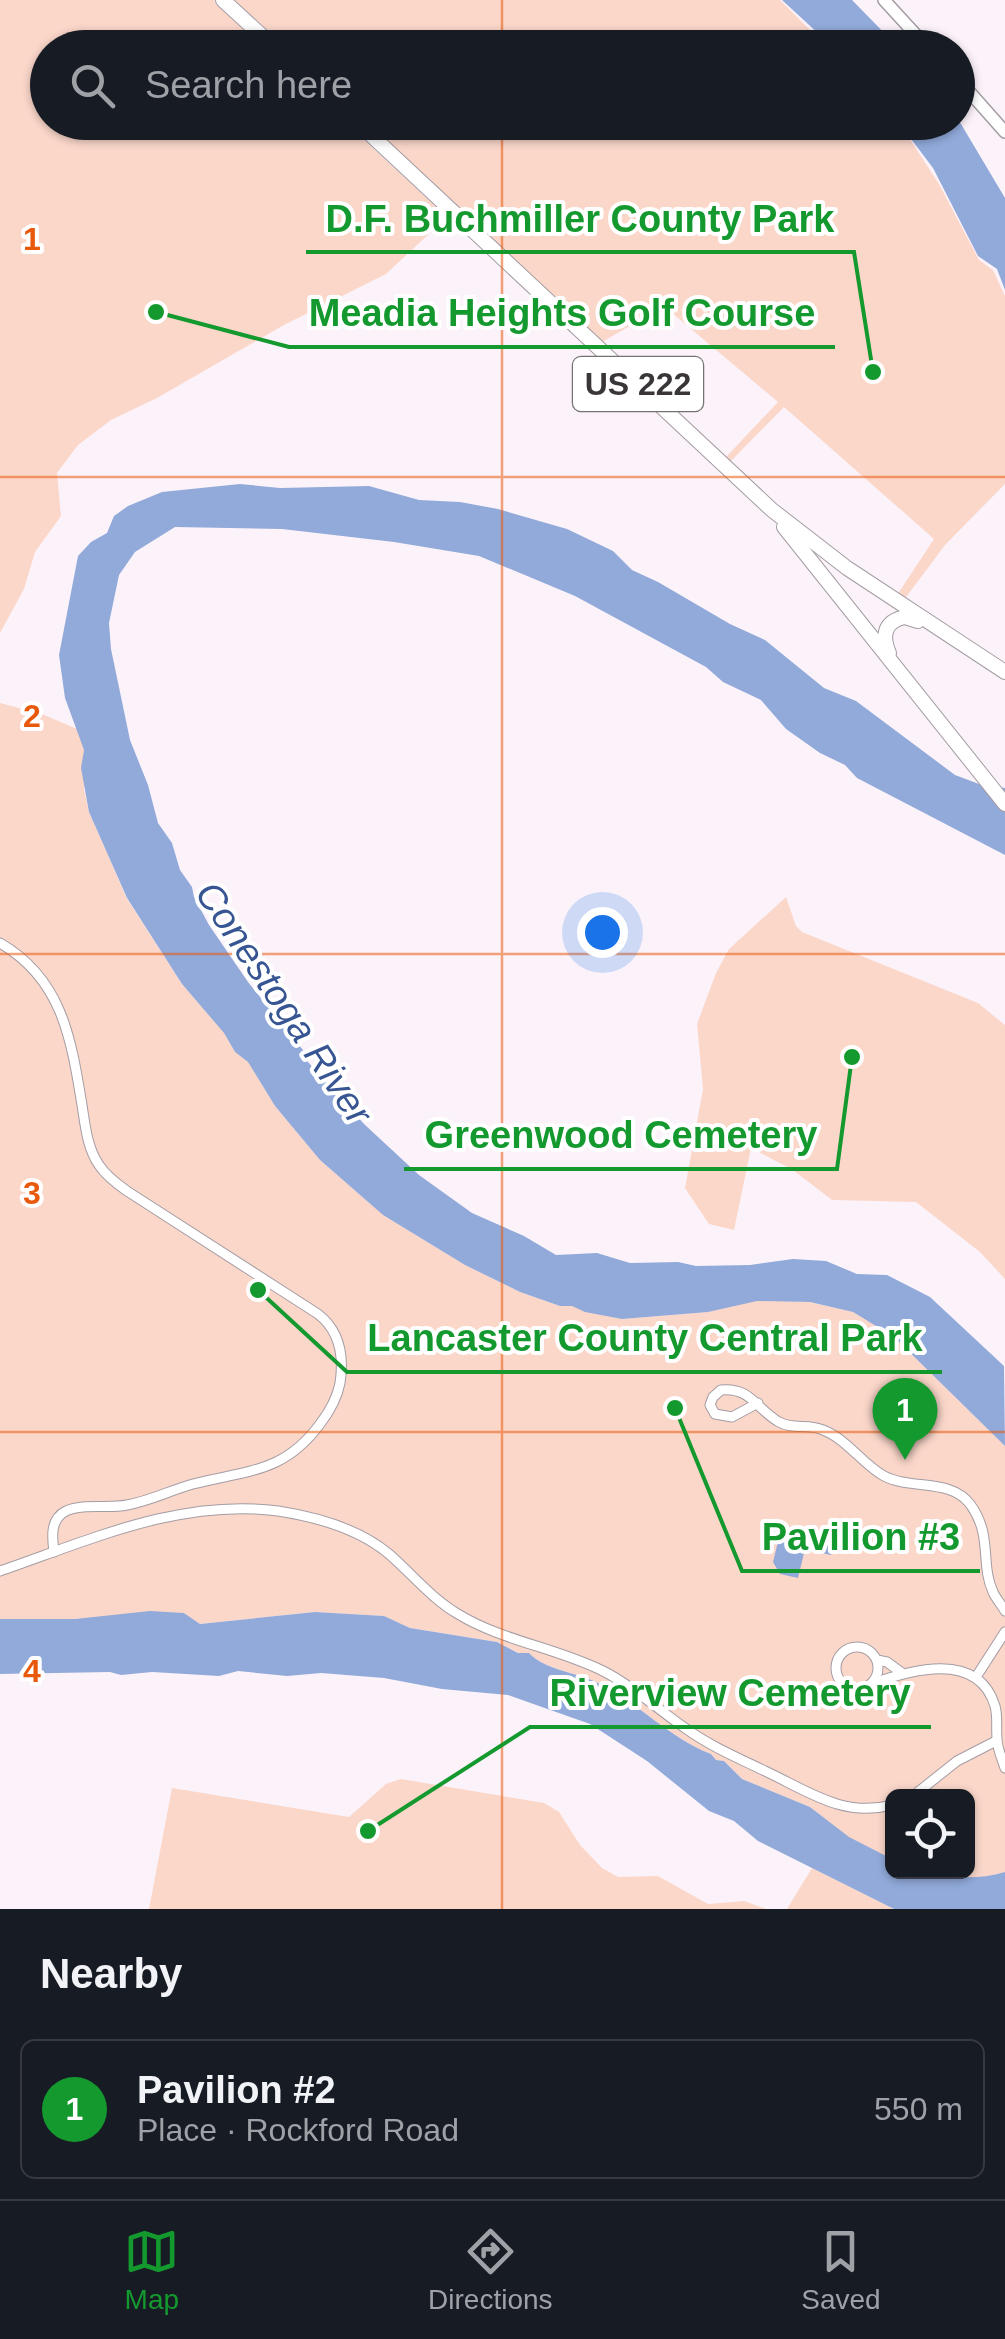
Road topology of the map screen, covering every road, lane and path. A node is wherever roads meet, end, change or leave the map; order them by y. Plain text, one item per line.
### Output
1 (224, 0) edge
2 (884, 0) edge
3 (256, 30) edge
4 (912, 30) edge
5 (975, 98) edge
6 (1004, 130) edge
7 (376, 140) edge
8 (772, 510) junction
9 (891, 658) junction
10 (1002, 670) edge
11 (1005, 804) edge
12 (0, 944) edge
13 (758, 1402) junction
14 (54, 1552) junction
15 (0, 1571) edge
16 (1005, 1612) edge
17 (1005, 1632) edge
18 (877, 1660) junction
19 (902, 1673) junction
20 (976, 1677) junction
21 (871, 1684) junction
22 (996, 1741) junction
23 (1005, 1768) edge
24 (921, 1789) edge
25 (885, 1806) edge

1 - 3 highway
2 - 4 main road
5 - 6 main road
7 - 8 highway, US 222
8 - 9 highway, US 222
8 - 10 highway, US 222
9 - 10 highway
9 - 11 highway, US 222
12 - 14 street
13 - 13 street
13 - 16 street
14 - 15 street
14 - 25 street
17 - 20 street
18 - 19 street
18 - 21 street
18 - 21 street
19 - 20 street
19 - 21 street
20 - 22 street
22 - 23 street
22 - 24 street

